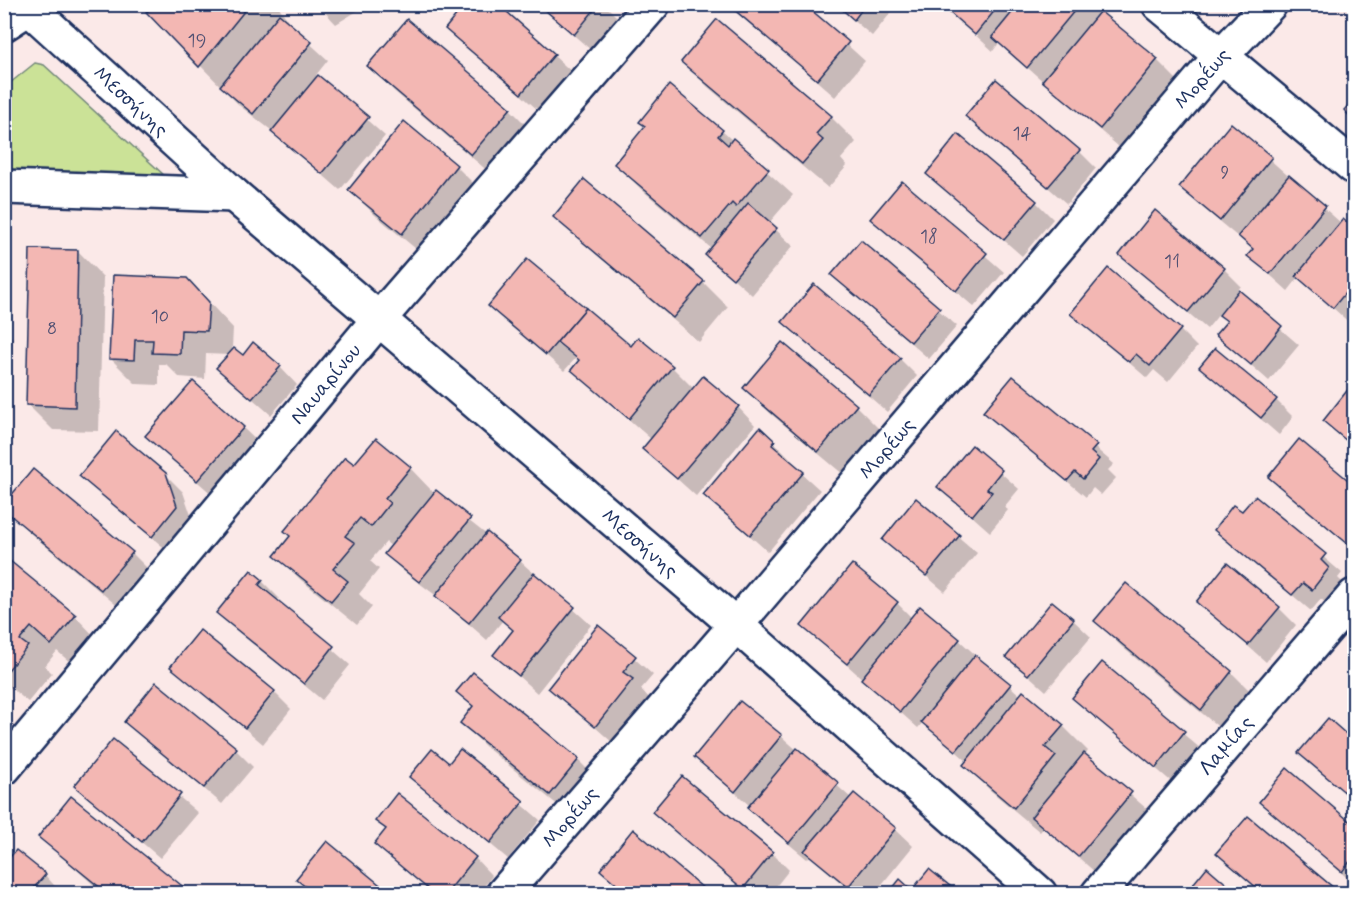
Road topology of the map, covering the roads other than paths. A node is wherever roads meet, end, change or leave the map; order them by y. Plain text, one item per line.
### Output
1 (653, 4) edge
2 (1159, 4) edge
3 (1270, 4) edge
4 (23, 12) edge
5 (1220, 57) junction
6 (1354, 167) edge
7 (4, 187) edge
8 (234, 195) junction
9 (379, 320) junction
10 (1354, 596) edge
11 (736, 625) junction
12 (4, 768) edge
13 (503, 894) edge
14 (1040, 894) edge
15 (1098, 894) edge

1 - 9 street, Ναυαρίνου
2 - 5 street
3 - 5 street, Μορέως
4 - 8 street, Μεσσήνης
5 - 6 street
5 - 11 street, Μορέως
7 - 8 street
8 - 9 street, Μεσσήνης
9 - 11 street, Μεσσήνης
9 - 12 street, Ναυαρίνου
10 - 15 street, Λαμίας
11 - 13 street, Μορέως
11 - 14 street, Μεσσήνης

